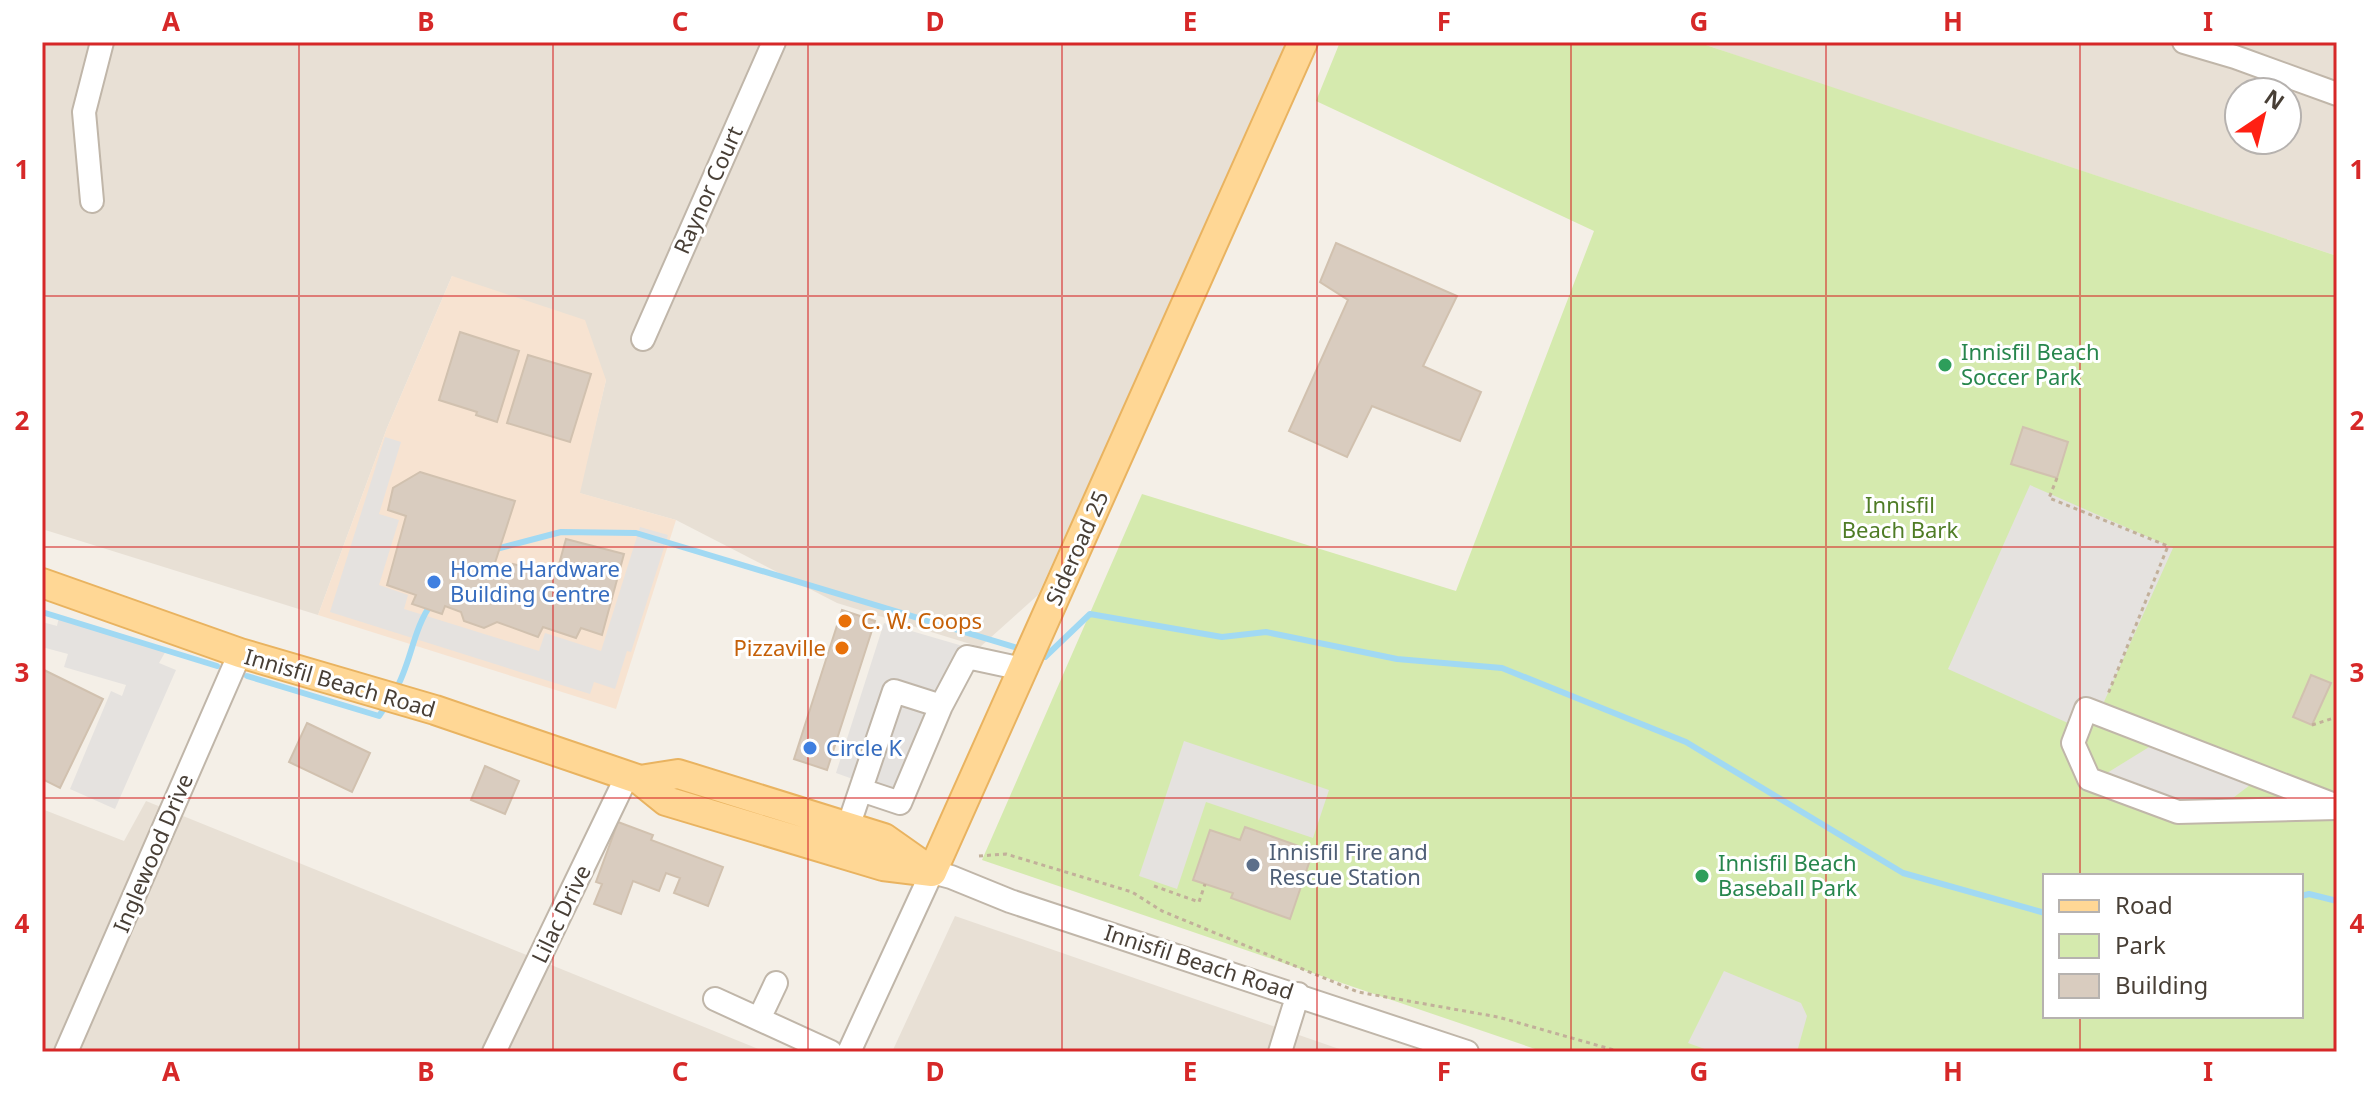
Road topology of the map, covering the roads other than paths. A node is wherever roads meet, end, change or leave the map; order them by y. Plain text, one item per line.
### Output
1 (102, 42) edge
2 (774, 42) edge
3 (1303, 42) edge
4 (2184, 42) edge
5 (2238, 49) edge
6 (2337, 94) edge
7 (92, 201) dead end
8 (643, 339) dead end
9 (42, 583) edge
10 (240, 653) junction
11 (1023, 669) junction
12 (941, 706) junction
13 (633, 778) junction
14 (861, 790) junction
15 (2337, 807) edge
16 (848, 827) junction
17 (932, 872) junction
18 (776, 983) dead end
19 (1298, 994) junction
20 (715, 999) dead end
21 (759, 1019) junction
22 (66, 1052) edge
23 (494, 1052) edge
24 (831, 1052) edge
25 (849, 1052) edge
26 (1280, 1052) edge
27 (1467, 1052) edge

1 - 7 street
2 - 8 street, Raynor Court
3 - 11 main road, Sideroad 25
4 - 5 street
5 - 6 street
9 - 10 main road, Innisfil Beach Road
10 - 13 main road, Innisfil Beach Road
10 - 22 street, Inglewood Drive
11 - 12 street
11 - 17 main road, Sideroad 25
12 - 14 street
12 - 14 street
13 - 16 main road, Innisfil Beach Road
13 - 17 main road, Innisfil Beach Road
13 - 23 street, Lilac Drive
14 - 16 street
15 - 15 street
16 - 17 main road, Innisfil Beach Road
17 - 19 street, Innisfil Beach Road
17 - 25 street, Sideroad 25
18 - 21 street
19 - 26 street
19 - 27 street, Innisfil Beach Road
20 - 21 street
21 - 24 street

